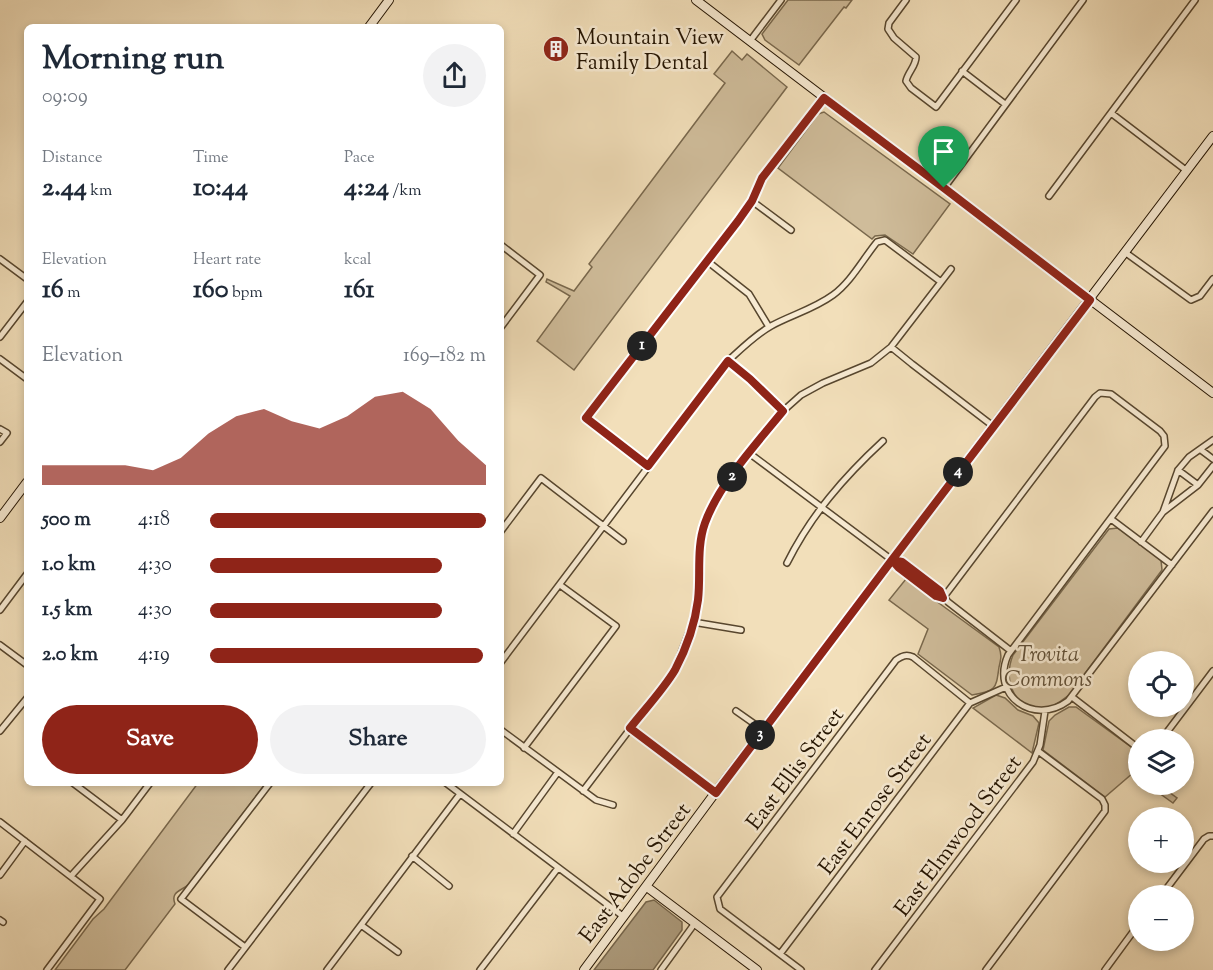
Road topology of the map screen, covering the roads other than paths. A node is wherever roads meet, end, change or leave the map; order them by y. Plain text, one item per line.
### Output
1 (389, 0) edge
2 (696, 0) edge
3 (781, 0) edge
4 (906, 0) edge
5 (1016, 0) edge
6 (1083, 0) edge
7 (1195, 0) edge
8 (371, 24) edge
9 (750, 41) junction
10 (962, 71) junction
11 (824, 98) junction
12 (1005, 104) junction
13 (1110, 113) junction
14 (1213, 136) edge
15 (1187, 171) junction
16 (944, 188) junction
17 (1049, 196) dead end
18 (752, 201) junction
19 (791, 230) dead end
20 (504, 247) edge
21 (1126, 253) junction
22 (0, 259) edge
23 (708, 261) junction
24 (951, 269) dead end
25 (24, 277) edge
26 (1213, 279) edge
27 (941, 282) junction
28 (1090, 300) junction
29 (24, 306) edge
30 (504, 323) edge
31 (769, 327) junction
32 (0, 337) edge
33 (891, 346) junction
34 (0, 359) edge
35 (728, 361) junction
36 (24, 377) edge
37 (1213, 393) edge
38 (783, 411) junction
39 (993, 426) junction
40 (0, 429) edge
41 (1213, 440) edge
42 (883, 441) dead end
43 (0, 442) edge
44 (1201, 450) junction
45 (749, 453) junction
46 (1213, 459) edge
47 (648, 466) junction
48 (1213, 466) edge
49 (1178, 470) junction
50 (1198, 485) junction
51 (24, 486) edge
52 (821, 507) junction
53 (1213, 511) edge
54 (1163, 512) junction
55 (0, 518) edge
56 (1111, 519) junction
57 (604, 526) junction
58 (504, 527) edge
59 (623, 541) dead end
60 (1141, 542) junction
61 (892, 560) junction
62 (787, 563) dead end
63 (1172, 565) junction
64 (24, 578) edge
65 (560, 585) junction
66 (943, 598) junction
67 (0, 610) edge
68 (693, 622) junction
69 (741, 630) dead end
70 (0, 645) edge
71 (1011, 651) junction
72 (504, 658) edge
73 (24, 663) edge
74 (1213, 671) edge
75 (1006, 687) junction
76 (1072, 697) junction
77 (24, 702) edge
78 (970, 703) junction
79 (736, 711) dead end
80 (1045, 711) junction
81 (630, 728) junction
82 (1169, 729) edge
83 (763, 730) junction
84 (0, 731) edge
85 (504, 732) edge
86 (1128, 740) edge
87 (524, 748) junction
88 (1038, 751) junction
89 (558, 772) junction
90 (78, 786) edge
91 (148, 786) edge
92 (268, 786) edge
93 (369, 786) edge
94 (450, 786) edge
95 (583, 791) junction
96 (716, 793) junction
97 (460, 794) junction
98 (613, 805) dead end
99 (122, 820) junction
100 (0, 822) edge
101 (513, 834) junction
102 (1212, 836) edge
103 (25, 842) junction
104 (412, 856) junction
105 (558, 868) junction
106 (0, 875) edge
107 (71, 876) junction
108 (1169, 885) edge
109 (449, 886) dead end
110 (646, 887) junction
111 (624, 917) junction
112 (695, 923) junction
113 (361, 925) junction
114 (1128, 939) edge
115 (245, 946) junction
116 (398, 952) dead end
117 (780, 954) junction
118 (47, 970) edge
119 (228, 970) edge
120 (327, 970) edge
121 (480, 970) edge
122 (584, 970) edge
123 (661, 970) edge
124 (757, 970) edge
125 (801, 970) edge
126 (875, 970) edge
127 (986, 970) edge
128 (1105, 970) edge

1 - 8 street
2 - 9 street
3 - 9 street
4 - 10 street
5 - 10 street
6 - 12 street
7 - 13 street
9 - 11 street
10 - 12 street
11 - 16 street
11 - 18 street
12 - 16 street
13 - 15 street
13 - 17 street
14 - 15 street, East Adobe Street
15 - 21 street, East Adobe Street
16 - 28 street
18 - 19 street
18 - 23 street
20 - 30 street
21 - 26 street
21 - 28 street, East Adobe Street
22 - 25 street
23 - 31 street
23 - 47 street
24 - 27 street
27 - 31 street
27 - 33 street
28 - 37 street
28 - 39 street, East Adobe Street
29 - 32 street
31 - 35 street
33 - 38 street
33 - 39 street
34 - 36 street
35 - 38 street
35 - 47 street
38 - 45 street
39 - 61 street, East Adobe Street
40 - 43 street
41 - 44 street
42 - 52 street
44 - 46 street
44 - 49 street
45 - 52 street
45 - 68 street
47 - 57 street
48 - 50 street
49 - 50 street
49 - 54 street
50 - 54 street
51 - 55 street
52 - 61 street
52 - 62 street
53 - 63 street
54 - 60 street
56 - 60 street
56 - 66 street
56 - 71 street
57 - 58 street
57 - 59 street
57 - 65 street
60 - 63 street
61 - 66 street
61 - 83 street, East Adobe Street
63 - 76 street
64 - 67 street
65 - 72 street
65 - 87 street
66 - 71 street
68 - 69 street
68 - 81 street
70 - 73 street
71 - 75 street
74 - 82 street
75 - 78 street, East Enrose Street
75 - 80 street
76 - 80 street
76 - 86 street
77 - 84 street
78 - 117 street, East Enrose Street
78 - 117 street, East Ellis Street
79 - 83 street
80 - 88 street, East Elmwood Street
81 - 95 street
81 - 96 street
83 - 96 street, East Adobe Street
85 - 87 street
87 - 89 street
88 - 126 street, East Elmwood Street
88 - 127 street
89 - 95 street
89 - 101 street
90 - 99 street
91 - 99 street
92 - 115 street
93 - 115 street
94 - 97 street
95 - 98 street
96 - 110 street, East Adobe Street
97 - 101 street
97 - 104 street
99 - 107 street
100 - 103 street
101 - 105 street
102 - 108 street
103 - 106 street
103 - 107 street
104 - 109 street
104 - 113 street
105 - 111 street
105 - 121 street
107 - 118 street
110 - 111 street, East Adobe Street
110 - 112 street
111 - 122 street, East Adobe Street
112 - 123 street
112 - 124 street
113 - 116 street
113 - 120 street
114 - 128 street
115 - 119 street
117 - 125 street

